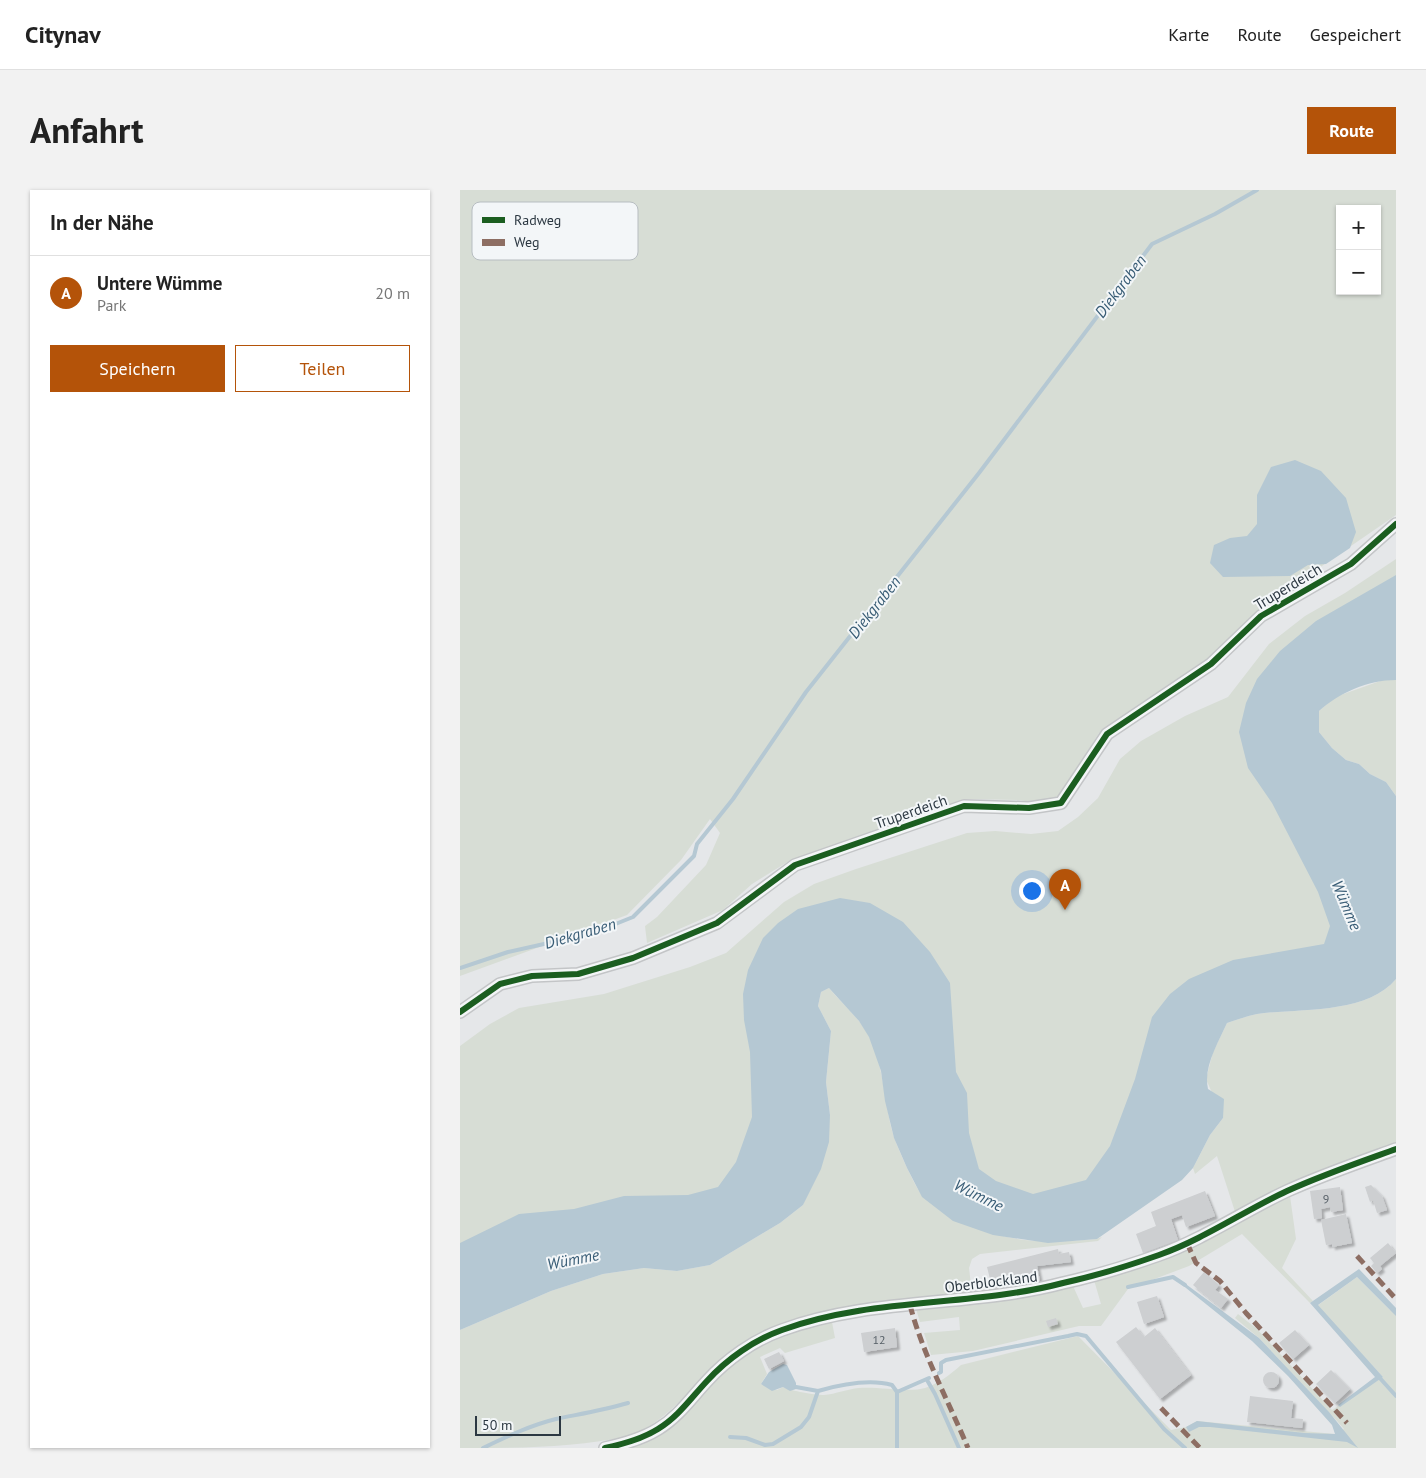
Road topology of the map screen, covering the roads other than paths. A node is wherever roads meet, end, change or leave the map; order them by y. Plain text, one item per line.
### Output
1 (1396, 524) edge
2 (460, 1012) edge
3 (1396, 1149) edge
4 (606, 1448) edge

1 - 2 street, Truperdeich
3 - 4 street, Oberblockland

